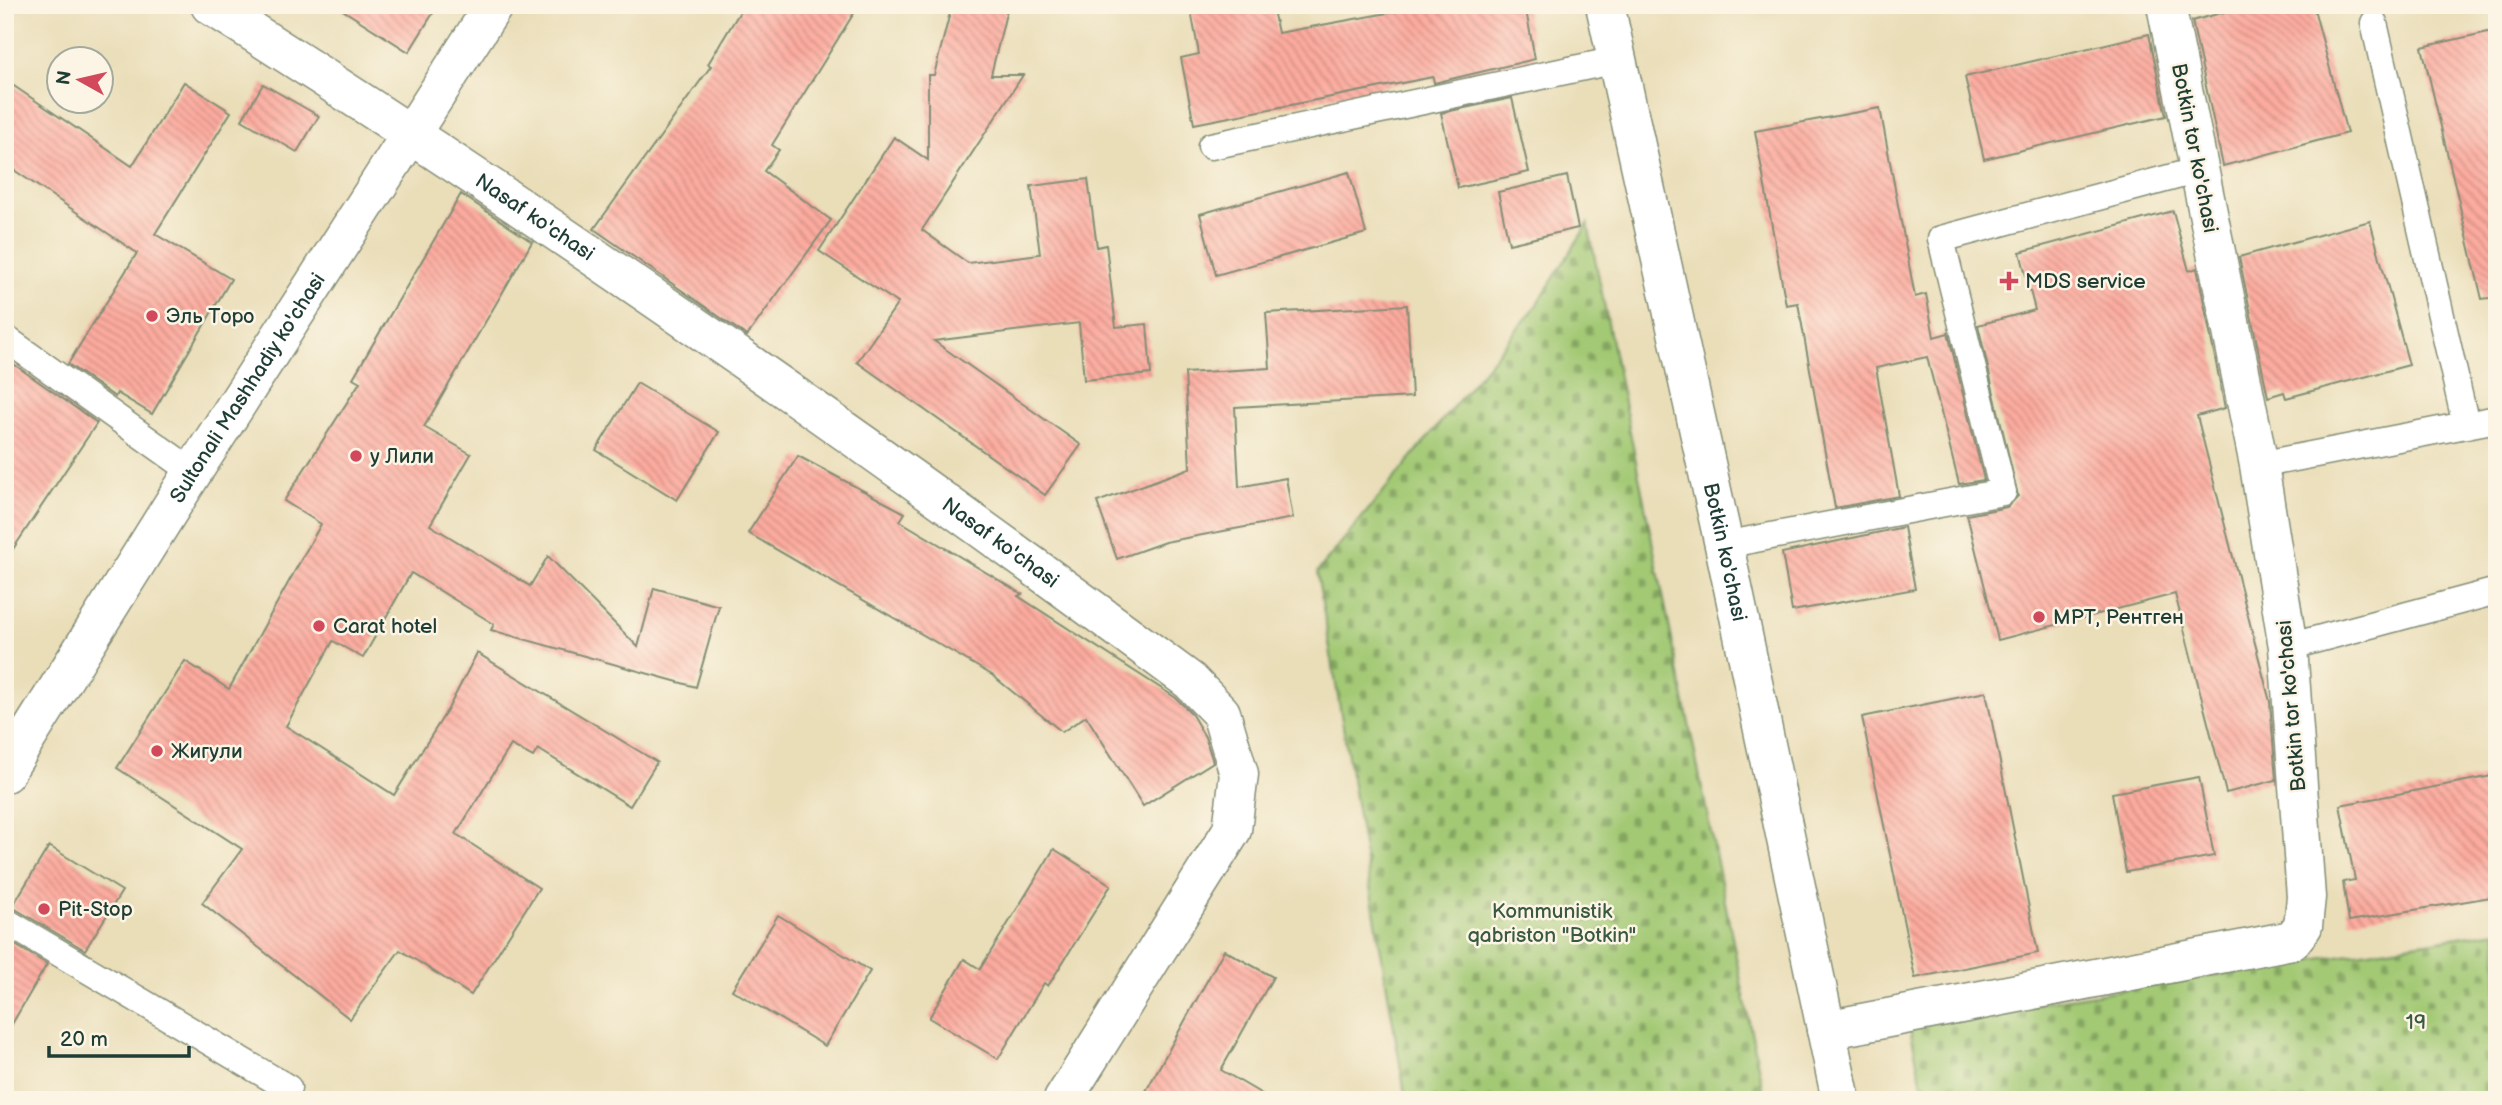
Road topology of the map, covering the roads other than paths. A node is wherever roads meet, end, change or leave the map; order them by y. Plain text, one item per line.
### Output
1 (210, 5) edge
2 (494, 5) edge
3 (1605, 5) edge
4 (2166, 5) edge
5 (2374, 23) dead end
6 (1617, 60) junction
7 (411, 132) junction
8 (1211, 146) dead end
9 (2199, 170) junction
10 (5, 338) edge
11 (2497, 419) edge
12 (2466, 425) junction
13 (2259, 466) junction
14 (193, 472) junction
15 (1724, 545) junction
16 (2497, 591) edge
17 (2288, 647) junction
18 (5, 773) edge
19 (5, 921) edge
20 (1826, 1030) junction
21 (288, 1088) dead end
22 (1063, 1100) edge
23 (1841, 1100) edge

1 - 7 street, Nasaf ko'chasi
2 - 7 street, Sultonali Mashhadiy ko'chasi
3 - 6 street, Botkin ko'chasi
4 - 9 street, Botkin tor ko'chasi
5 - 12 lane
6 - 8 lane
6 - 15 street, Botkin ko'chasi
7 - 14 street, Sultonali Mashhadiy ko'chasi
7 - 22 street, Nasaf ko'chasi
9 - 13 street, Botkin tor ko'chasi
9 - 15 lane
10 - 14 lane
11 - 12 lane
12 - 13 lane
13 - 17 street, Botkin tor ko'chasi
14 - 18 street, Sultonali Mashhadiy ko'chasi
15 - 20 street, Botkin ko'chasi
16 - 17 lane
17 - 20 street, Botkin tor ko'chasi
19 - 21 lane
20 - 23 street, Botkin ko'chasi

